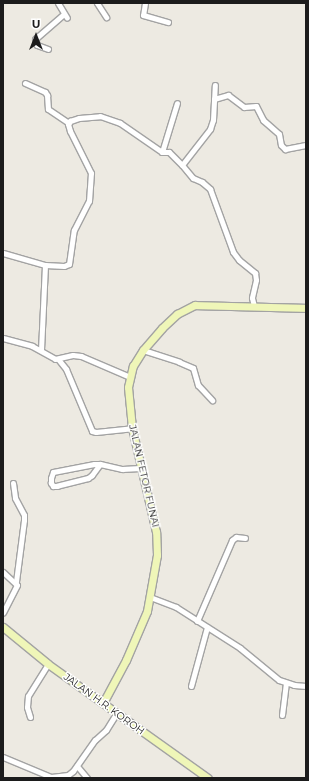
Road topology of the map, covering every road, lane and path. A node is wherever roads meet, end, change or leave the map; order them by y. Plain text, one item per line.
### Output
1 (58, 3) edge
2 (97, 3) edge
3 (145, 3) edge
4 (106, 16) dead end
5 (168, 22) dead end
6 (48, 49) dead end
7 (25, 84) dead end
8 (215, 85) dead end
9 (214, 100) junction
10 (178, 103) dead end
11 (69, 123) junction
12 (306, 145) edge
13 (162, 152) junction
14 (182, 164) junction
15 (3, 253) edge
16 (45, 265) junction
17 (254, 306) junction
18 (306, 308) edge
19 (3, 338) edge
20 (41, 350) junction
21 (143, 350) junction
22 (58, 359) junction
23 (130, 377) junction
24 (212, 400) dead end
25 (132, 428) junction
26 (100, 464) junction
27 (140, 468) junction
28 (13, 483) dead end
29 (244, 538) dead end
30 (3, 572) edge
31 (16, 582) junction
32 (150, 597) junction
33 (3, 613) edge
34 (197, 621) junction
35 (3, 627) edge
36 (207, 627) junction
37 (48, 664) junction
38 (286, 683) junction
39 (191, 686) dead end
40 (306, 686) edge
41 (103, 703) junction
42 (116, 714) junction
43 (282, 715) dead end
44 (30, 717) dead end
45 (3, 758) edge
46 (77, 766) junction
47 (50, 778) edge
48 (87, 778) edge
49 (208, 778) edge

1 - 6 street
2 - 4 street
3 - 5 street
7 - 11 street
8 - 9 street
9 - 12 street
9 - 14 street
10 - 13 street
11 - 13 street
11 - 16 street
13 - 14 street
14 - 17 street
15 - 16 street
16 - 20 street
17 - 18 street, JALAN FETOR FUNAI
17 - 21 street, JALAN FETOR FUNAI
19 - 20 street
20 - 22 street
21 - 23 street, JALAN FETOR FUNAI
21 - 24 street
22 - 23 street
22 - 25 street
23 - 25 street, JALAN FETOR FUNAI
25 - 27 street, JALAN FETOR FUNAI
26 - 26 street
26 - 27 street
27 - 32 street, JALAN FETOR FUNAI
28 - 31 street
29 - 34 street
30 - 31 street
31 - 33 street
32 - 34 street
32 - 41 street, JALAN FETOR FUNAI
34 - 36 street
35 - 37 street, JALAN H.R. KOROH
36 - 38 street
36 - 39 street
37 - 41 street, JALAN H.R. KOROH
37 - 44 street
38 - 40 street
38 - 43 street
41 - 42 street, JALAN H.R. KOROH
42 - 46 street
42 - 49 street, JALAN H.R. KOROH
45 - 47 street
46 - 47 street
46 - 48 street

